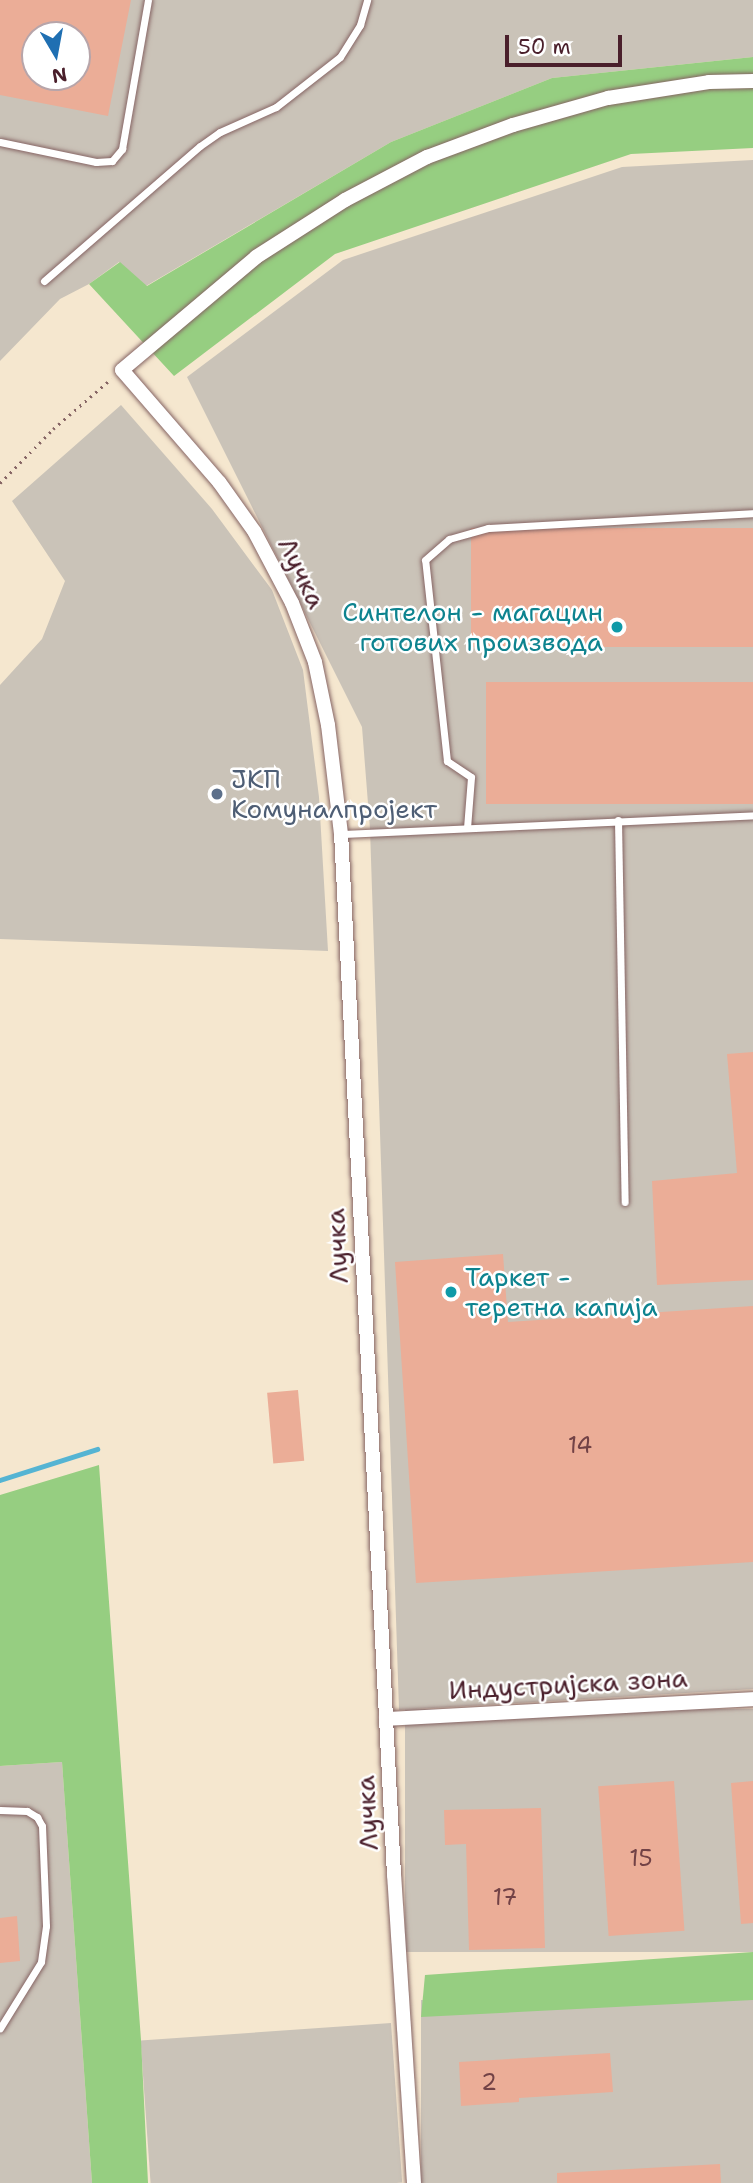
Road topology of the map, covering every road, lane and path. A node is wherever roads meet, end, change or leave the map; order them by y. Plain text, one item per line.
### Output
1 (148, 0) edge
2 (367, 0) edge
3 (753, 81) edge
4 (0, 142) edge
5 (44, 281) dead end
6 (122, 370) junction
7 (0, 483) edge
8 (753, 513) edge
9 (753, 815) edge
10 (618, 820) junction
11 (467, 828) junction
12 (341, 834) junction
13 (625, 1202) dead end
14 (753, 1699) edge
15 (386, 1719) junction
16 (0, 1810) edge
17 (0, 2028) edge
18 (414, 2183) edge

1 - 4 lane
2 - 5 lane
3 - 6 street
6 - 7 path
6 - 12 street, Лучка
8 - 11 lane
9 - 10 lane
10 - 11 lane
10 - 13 lane
11 - 12 lane
12 - 15 street, Лучка
14 - 15 street, Индустријска зона
15 - 18 street, Лучка
16 - 17 lane

